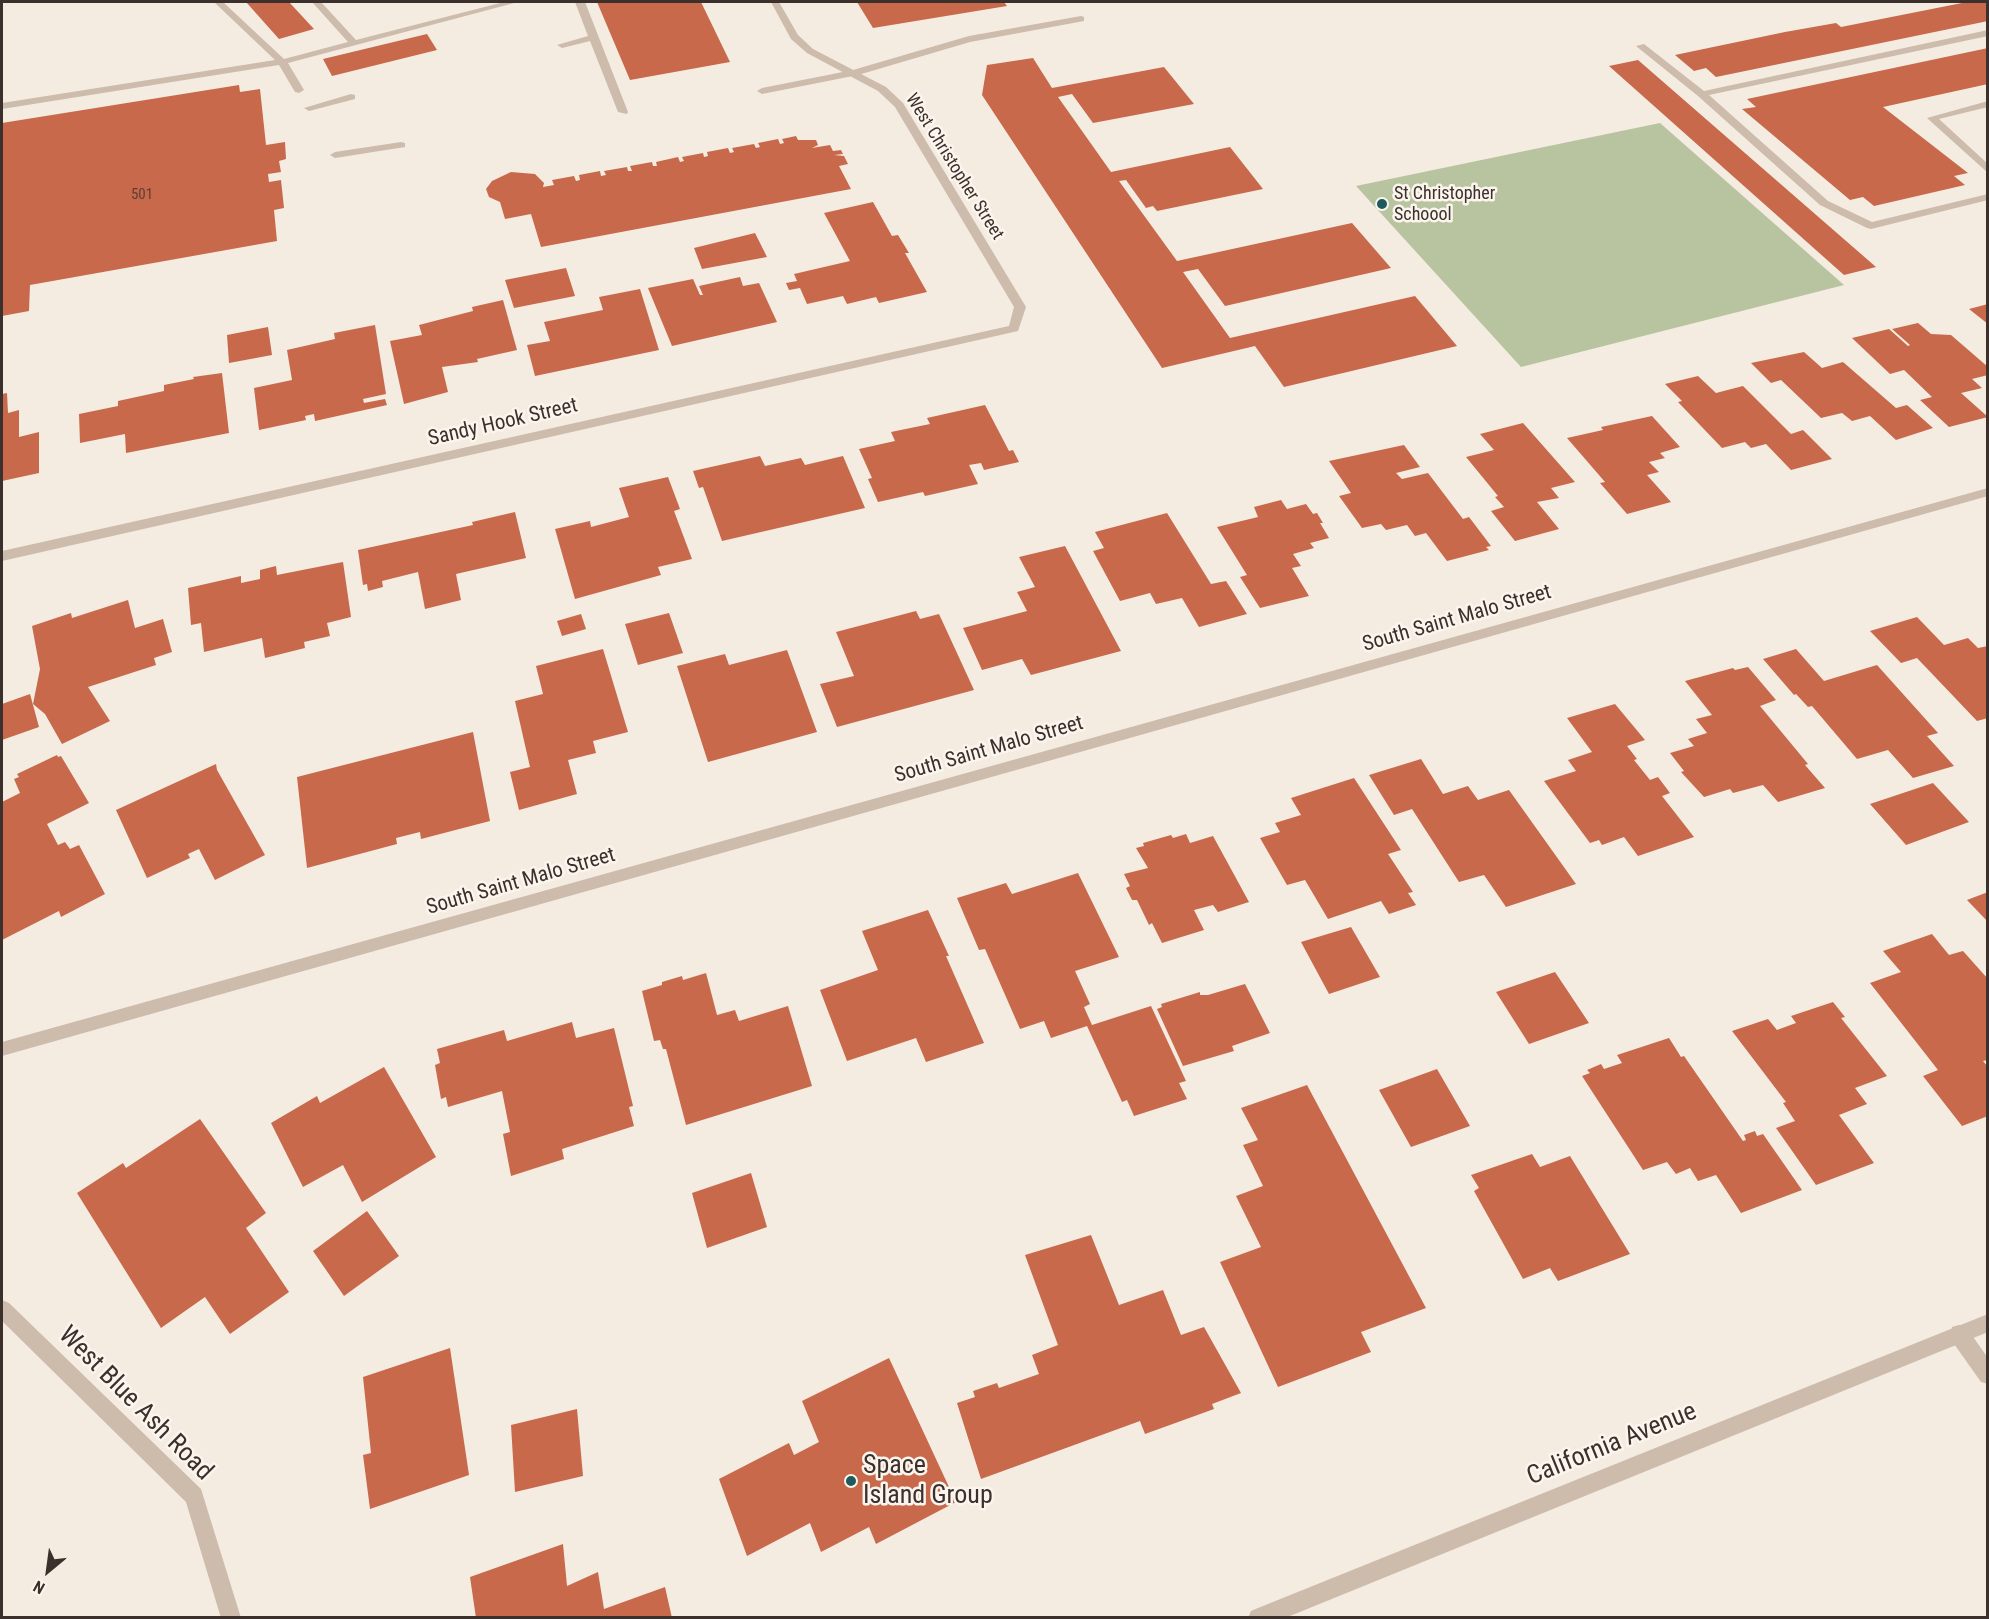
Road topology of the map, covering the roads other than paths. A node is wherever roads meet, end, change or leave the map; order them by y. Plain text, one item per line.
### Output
1 (218, 2) edge
2 (316, 2) edge
3 (513, 2) edge
4 (580, 2) edge
5 (775, 2) edge
6 (1081, 19) dead end
7 (1988, 33) edge
8 (594, 37) junction
9 (354, 43) junction
10 (562, 45) dead end
11 (1641, 46) dead end
12 (282, 62) junction
13 (855, 73) junction
14 (299, 90) dead end
15 (762, 91) dead end
16 (1702, 94) junction
17 (351, 97) dead end
18 (1988, 105) edge
19 (2, 106) edge
20 (309, 108) dead end
21 (623, 112) dead end
22 (401, 145) dead end
23 (335, 155) dead end
24 (1988, 170) edge
25 (1988, 197) edge
26 (1014, 328) joint
27 (1988, 492) edge
28 (2, 556) edge
29 (2, 1049) edge
30 (2, 1309) edge
31 (1988, 1323) edge
32 (1959, 1334) junction
33 (1988, 1375) edge
34 (231, 1617) edge
35 (1258, 1617) edge

1 - 12 street
2 - 9 street
3 - 9 street
4 - 8 street
5 - 13 street, West Christopher Street
6 - 13 street
7 - 16 street
8 - 10 street
8 - 21 street
9 - 12 street
11 - 16 street
12 - 14 street
12 - 19 street
13 - 15 street
13 - 26 street, West Christopher Street
16 - 25 street
17 - 20 street
18 - 24 street
22 - 23 street
26 - 28 street, Sandy Hook Street
27 - 29 street, South Saint Malo Street
30 - 34 street, West Blue Ash Road
31 - 32 street, California Avenue
32 - 33 street
32 - 35 street, California Avenue

